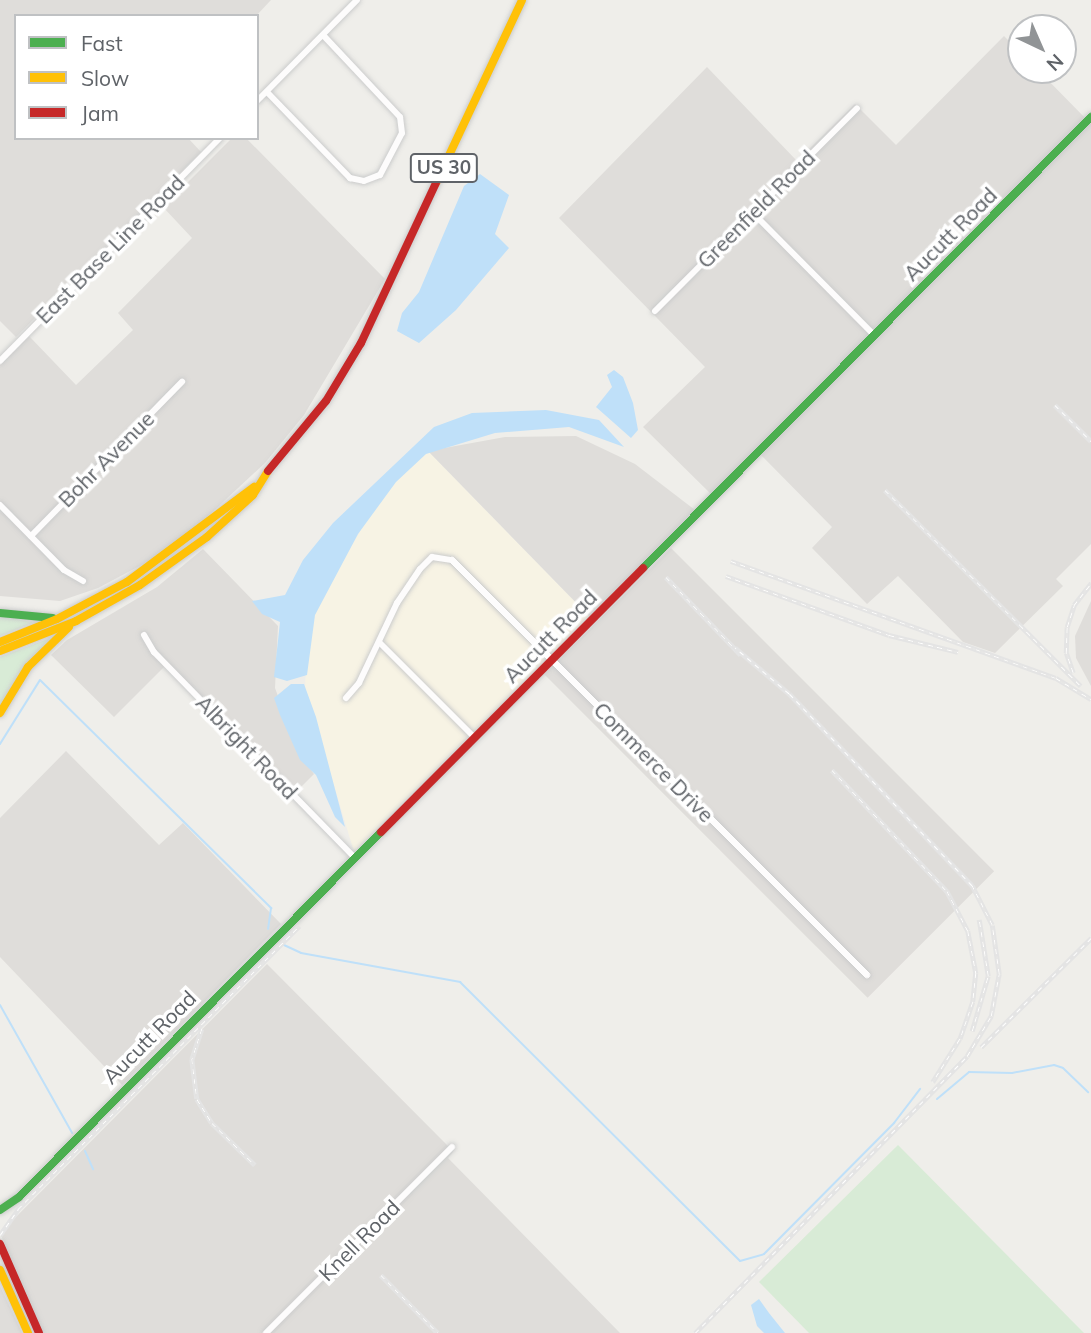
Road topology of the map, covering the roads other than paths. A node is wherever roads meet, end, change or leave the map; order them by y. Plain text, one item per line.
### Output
1 (357, 0) edge
2 (522, 0) edge
3 (323, 35) junction
4 (267, 92) junction
5 (259, 99) edge
6 (857, 108) dead end
7 (1091, 117) edge
8 (218, 140) edge
9 (753, 213) junction
10 (655, 311) dead end
11 (874, 335) junction
12 (0, 361) edge
13 (182, 382) dead end
14 (254, 487) junction
15 (0, 505) edge
16 (31, 536) junction
17 (83, 581) dead end
18 (0, 613) edge
19 (57, 619) junction
20 (76, 621) junction
21 (144, 635) dead end
22 (0, 642) edge
23 (379, 642) junction
24 (0, 651) edge
25 (552, 659) junction
26 (346, 698) dead end
27 (0, 713) edge
28 (474, 737) junction
29 (354, 856) junction
30 (867, 975) dead end
31 (452, 1147) dead end
32 (26, 1187) junction
33 (0, 1203) edge
34 (0, 1210) edge
35 (0, 1244) edge
36 (0, 1270) edge
37 (28, 1333) edge
38 (40, 1333) edge
39 (266, 1333) edge

1 - 3 street
2 - 14 street, US 30
3 - 4 street
3 - 4 street
4 - 5 street
6 - 9 street, Greenfield Road
7 - 11 street, Aucutt Road
8 - 12 street, East Base Line Road
9 - 10 street, Greenfield Road
9 - 11 street
11 - 25 street, Aucutt Road
13 - 16 street, Bohr Avenue
14 - 19 street, US 30
14 - 20 street, US 30
15 - 16 street
16 - 17 street
18 - 19 street
19 - 22 street, US 30
20 - 24 street, US 30
20 - 27 street
21 - 29 street, Albright Road
23 - 25 street, Commerce Drive
23 - 26 street
23 - 28 street
25 - 28 street, Aucutt Road
25 - 30 street, Commerce Drive
28 - 29 street, Aucutt Road
29 - 32 street, Aucutt Road
31 - 39 street, Knell Road
32 - 33 street
32 - 34 street
35 - 38 street
36 - 37 street

